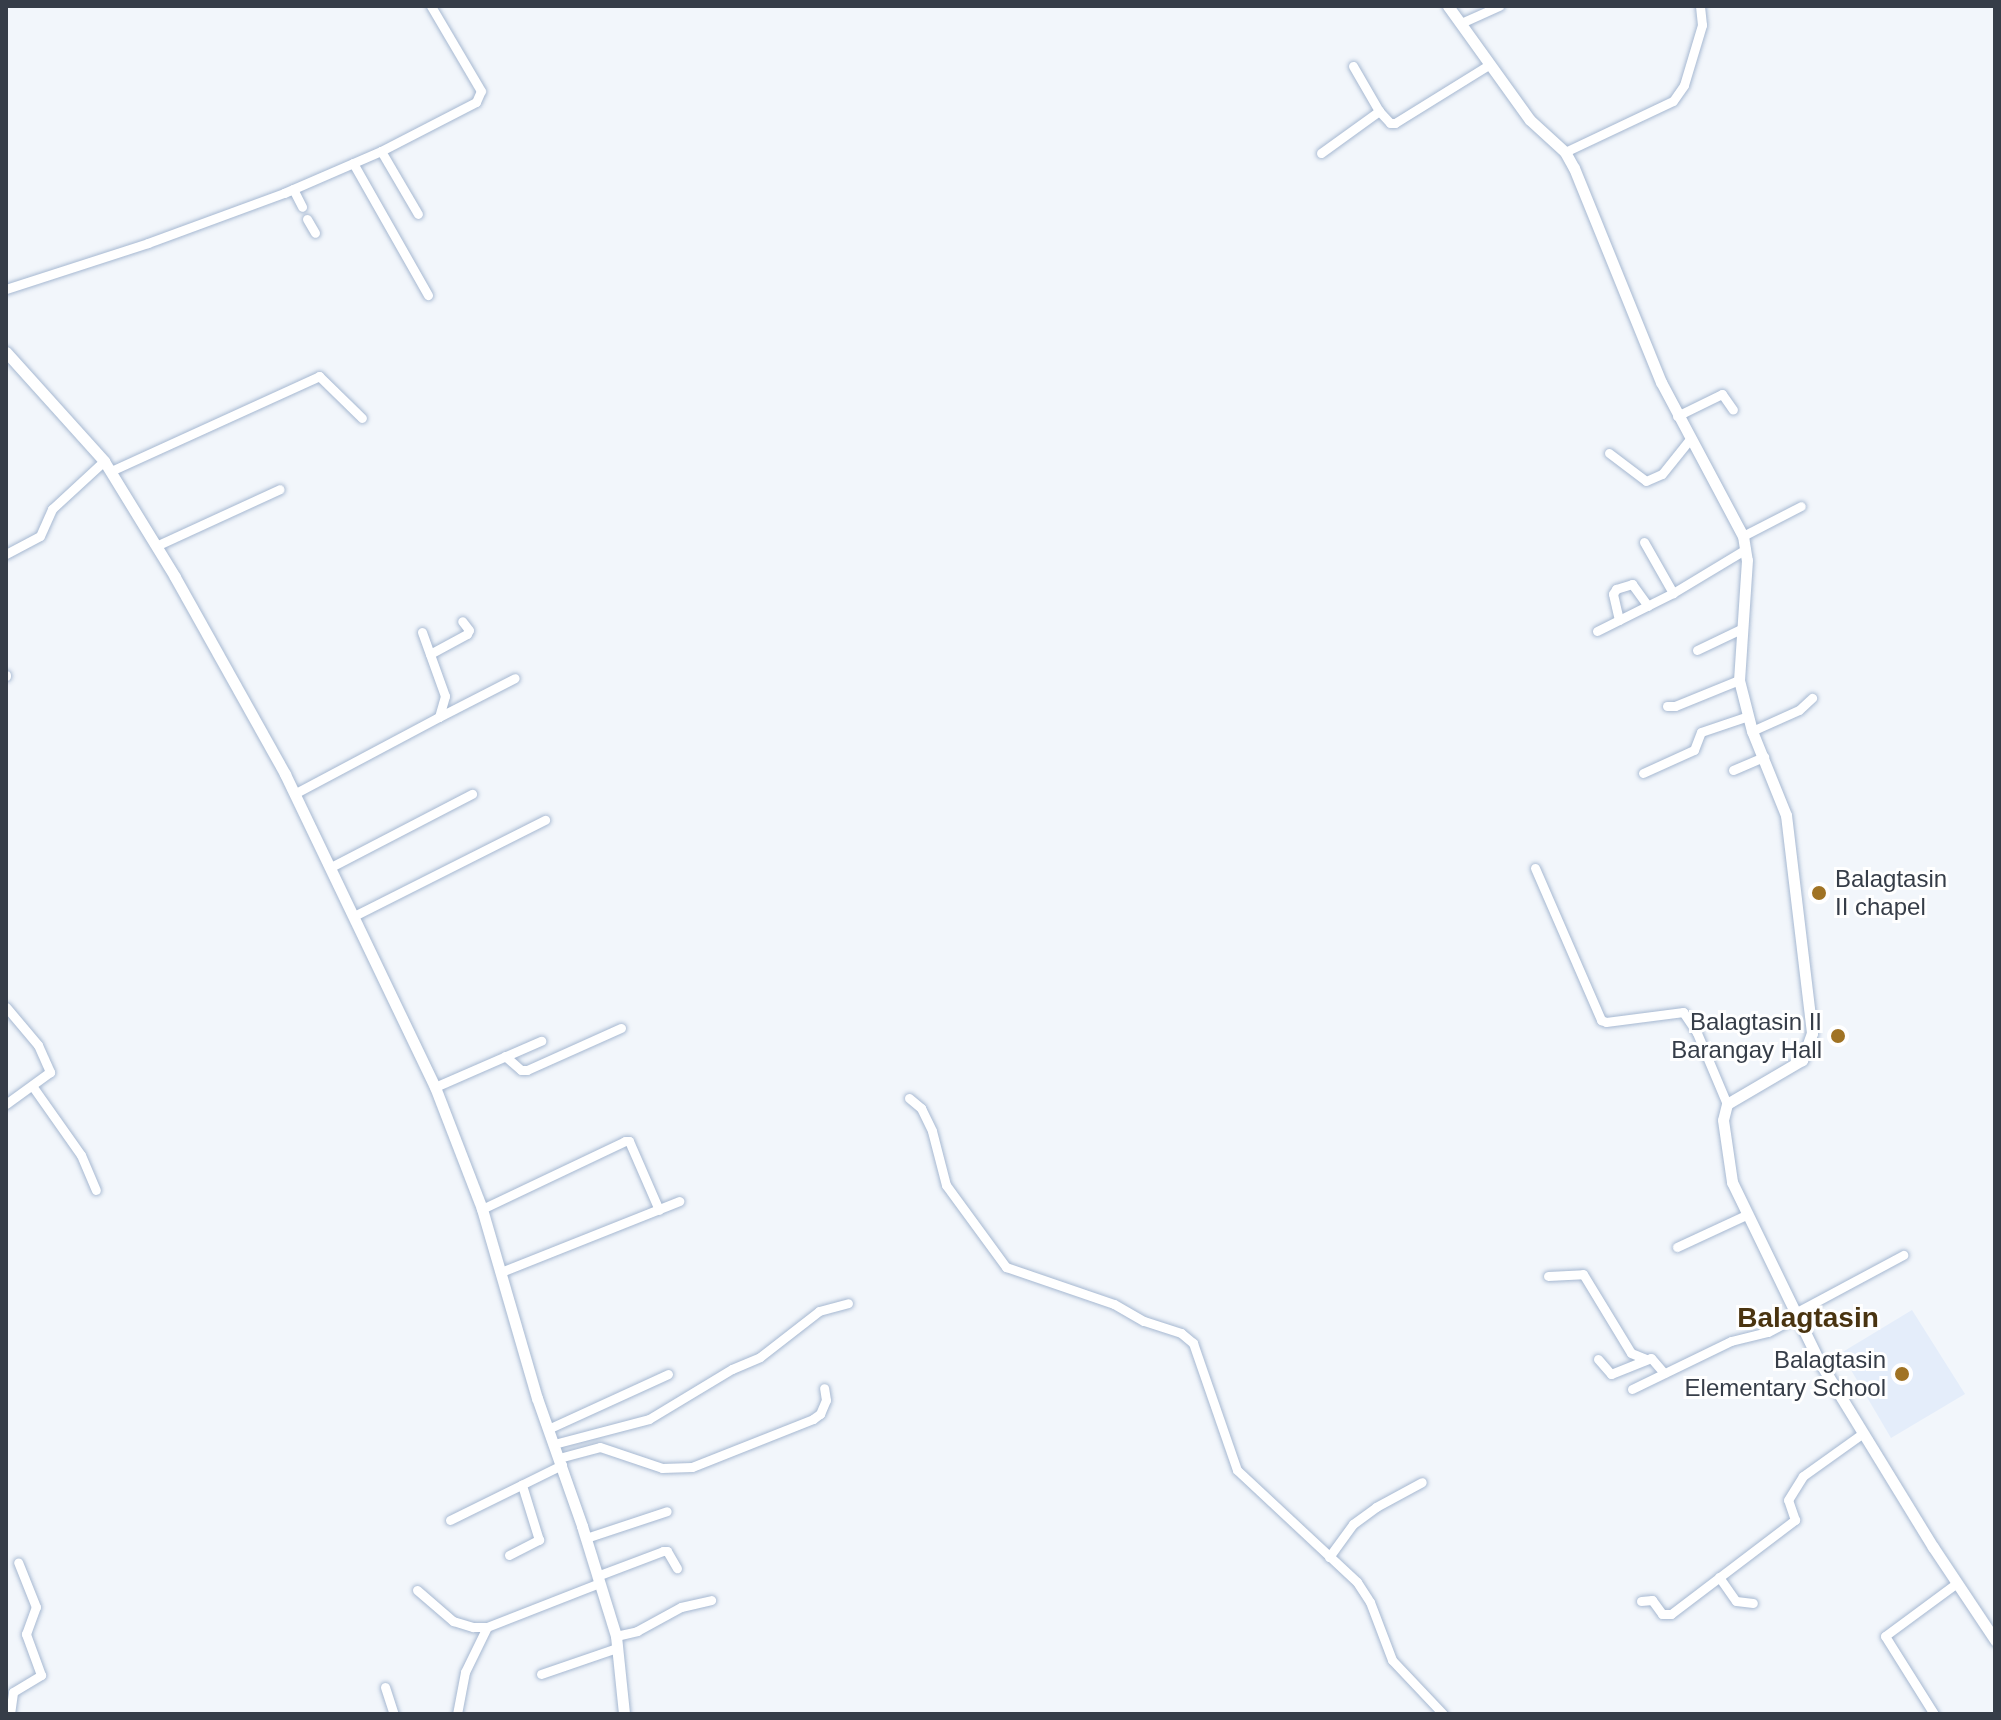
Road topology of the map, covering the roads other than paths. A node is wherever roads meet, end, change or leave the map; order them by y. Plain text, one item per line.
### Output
1 (431, 6) edge
2 (1448, 6) edge
3 (1499, 6) edge
4 (1700, 6) edge
5 (1461, 23) junction
6 (1490, 64) junction
7 (1353, 66) dead end
8 (1379, 111) junction
9 (381, 151) junction
10 (1565, 152) junction
11 (1321, 153) dead end
12 (353, 163) junction
13 (293, 189) junction
14 (302, 207) dead end
15 (418, 214) dead end
16 (307, 219) dead end
17 (315, 233) dead end
18 (6, 289) edge
19 (428, 295) dead end
20 (6, 352) edge
21 (1733, 410) dead end
22 (1677, 416) junction
23 (362, 418) dead end
24 (1690, 439) junction
25 (1609, 453) dead end
26 (107, 466) junction
27 (280, 489) dead end
28 (1801, 506) dead end
29 (1743, 536) junction
30 (1644, 542) dead end
31 (156, 546) junction
32 (1746, 549) junction
33 (6, 554) edge
34 (1673, 593) junction
35 (1648, 606) junction
36 (1619, 620) junction
37 (462, 621) dead end
38 (1741, 629) junction
39 (1597, 631) dead end
40 (422, 632) dead end
41 (1697, 650) dead end
42 (430, 654) junction
43 (515, 678) dead end
44 (1739, 680) junction
45 (1812, 698) dead end
46 (1667, 706) dead end
47 (1748, 716) junction
48 (439, 717) junction
49 (1752, 731) junction
50 (1764, 757) junction
51 (1733, 770) dead end
52 (1643, 773) dead end
53 (294, 794) junction
54 (472, 794) dead end
55 (545, 820) dead end
56 (331, 867) junction
57 (1535, 868) dead end
58 (354, 916) junction
59 (6, 1007) edge
60 (621, 1028) dead end
61 (541, 1041) dead end
62 (505, 1056) junction
63 (33, 1087) junction
64 (435, 1087) junction
65 (909, 1098) dead end
66 (6, 1104) edge
67 (1727, 1104) junction
68 (96, 1190) dead end
69 (679, 1201) dead end
70 (482, 1209) junction
71 (659, 1210) junction
72 (1746, 1215) junction
73 (1677, 1247) dead end
74 (1903, 1255) dead end
75 (501, 1272) junction
76 (1548, 1276) dead end
77 (848, 1303) dead end
78 (1796, 1315) junction
79 (1598, 1359) dead end
80 (1646, 1359) junction
81 (1664, 1373) junction
82 (668, 1374) dead end
83 (824, 1388) dead end
84 (1632, 1389) dead end
85 (548, 1429) junction
86 (1863, 1433) junction
87 (554, 1444) junction
88 (560, 1462) junction
89 (1422, 1482) dead end
90 (522, 1485) junction
91 (667, 1511) dead end
92 (450, 1520) dead end
93 (586, 1538) junction
94 (509, 1555) dead end
95 (1329, 1557) junction
96 (18, 1562) dead end
97 (677, 1568) dead end
98 (1719, 1577) junction
99 (598, 1579) junction
100 (1957, 1583) junction
101 (417, 1590) dead end
102 (711, 1600) dead end
103 (1641, 1601) dead end
104 (1753, 1603) dead end
105 (487, 1627) junction
106 (1995, 1640) edge
107 (616, 1642) junction
108 (541, 1674) dead end
109 (385, 1687) dead end
110 (10, 1714) edge
111 (394, 1714) edge
112 (457, 1714) edge
113 (624, 1714) edge
114 (1443, 1714) edge
115 (1934, 1714) edge

1 - 9 street
2 - 5 street
3 - 5 street
4 - 10 street
5 - 6 street
6 - 8 street
6 - 10 street
7 - 8 street
8 - 11 street
9 - 12 street
9 - 15 street
10 - 22 street
12 - 13 street
12 - 19 street
13 - 14 street
13 - 18 street
16 - 17 street
20 - 26 street
21 - 22 street
22 - 24 street
23 - 26 street
24 - 25 street
24 - 29 street
26 - 31 street
26 - 33 street
27 - 31 street
28 - 29 street
29 - 32 street
30 - 34 street
31 - 53 street
32 - 34 street
32 - 38 street
34 - 35 street
35 - 36 street
35 - 36 street
36 - 39 street
37 - 42 street
38 - 41 street
38 - 44 street
40 - 42 street
42 - 48 street
43 - 48 street
44 - 46 street
44 - 47 street
45 - 49 street
47 - 49 street
47 - 52 street
48 - 53 street
49 - 50 street
50 - 51 street
50 - 67 street
53 - 56 street
54 - 56 street
55 - 58 street
56 - 58 street
57 - 67 street
58 - 64 street
59 - 63 street
60 - 62 street
61 - 62 street
62 - 64 street
63 - 66 street
63 - 68 street
64 - 70 street
65 - 95 street
67 - 72 street
69 - 71 street
70 - 71 street
70 - 75 street
71 - 75 street
72 - 73 street
72 - 78 street
74 - 78 street
75 - 85 street
76 - 80 street
77 - 87 street
78 - 81 street
78 - 86 street
79 - 80 street
80 - 81 street
81 - 84 street
82 - 85 street
83 - 88 street
85 - 87 street
86 - 98 street
86 - 100 street
87 - 88 street
88 - 90 street
88 - 93 street
89 - 95 street
90 - 92 street
90 - 94 street
91 - 93 street
93 - 99 street
95 - 114 street
96 - 110 street
97 - 99 street
98 - 103 street
98 - 104 street
99 - 105 street
99 - 107 street
100 - 106 street
100 - 115 street
101 - 105 street
102 - 107 street
105 - 112 street
107 - 108 street
107 - 113 street
109 - 111 street

